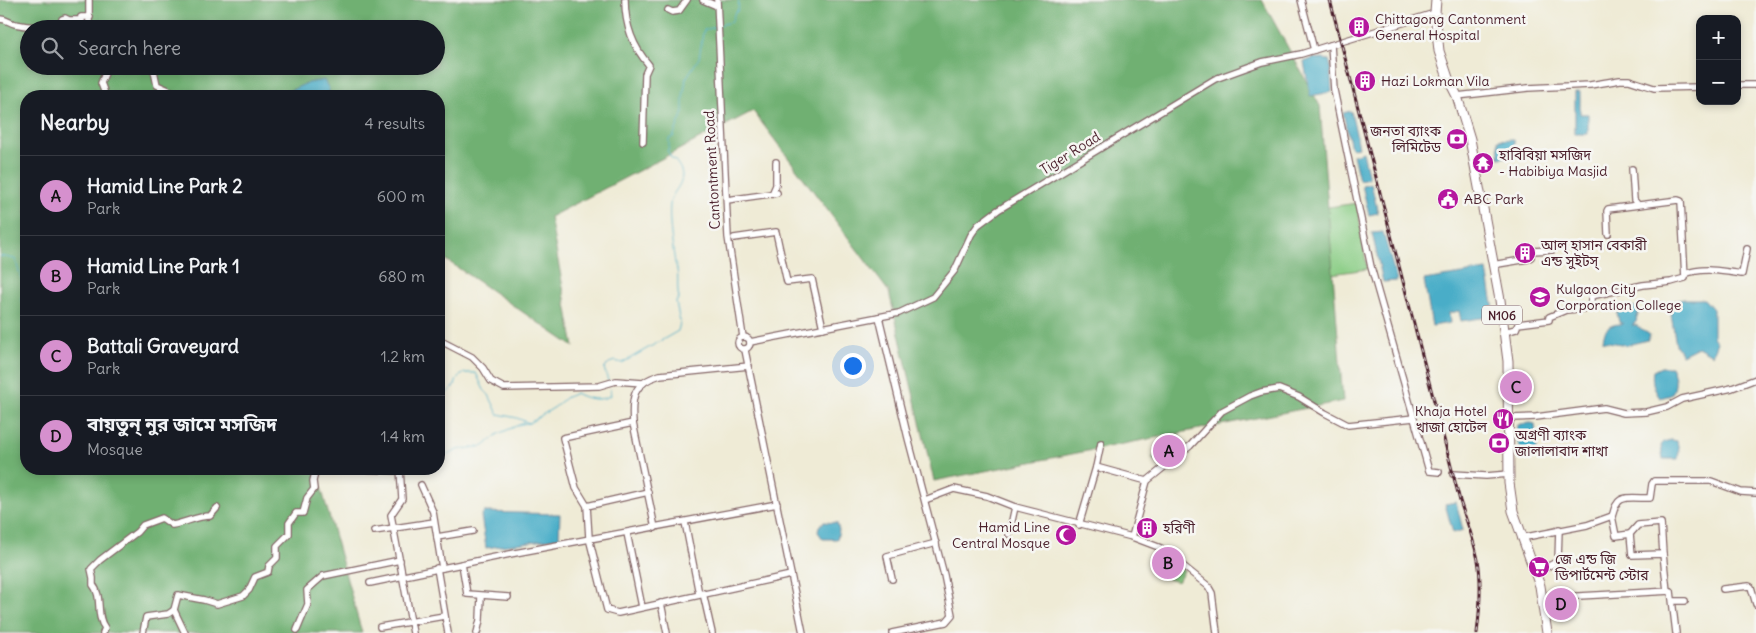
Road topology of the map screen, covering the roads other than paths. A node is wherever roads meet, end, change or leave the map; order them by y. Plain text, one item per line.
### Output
1 (89, 0) edge
2 (625, 0) edge
3 (687, 0) edge
4 (704, 0) edge
5 (1301, 0) edge
6 (1437, 0) edge
7 (717, 3) edge
8 (668, 10) dead end
9 (1435, 13) junction
10 (90, 17) junction
11 (0, 19) edge
12 (69, 20) edge
13 (82, 20) edge
14 (82, 20) edge
15 (90, 20) edge
16 (20, 25) edge
17 (1331, 45) junction
18 (1314, 50) junction
19 (104, 75) edge
20 (155, 75) edge
21 (1741, 85) edge
22 (1756, 85) edge
23 (1696, 87) edge
24 (104, 90) edge
25 (168, 90) edge
26 (1458, 96) junction
27 (643, 142) dead end
28 (776, 162) dead end
29 (1632, 170) dead end
30 (726, 200) junction
31 (1638, 205) junction
32 (1608, 234) dead end
33 (734, 238) dead end
34 (1747, 249) dead end
35 (1552, 250) dead end
36 (1498, 264) junction
37 (1685, 274) junction
38 (879, 317) junction
39 (823, 328) junction
40 (1508, 331) junction
41 (742, 337) junction
42 (750, 342) junction
43 (445, 343) edge
44 (745, 350) junction
45 (749, 366) junction
46 (1756, 379) edge
47 (643, 383) junction
48 (1414, 418) junction
49 (1511, 418) junction
50 (633, 423) junction
51 (1101, 442) dead end
52 (1096, 467) junction
53 (1439, 472) dead end
54 (1453, 474) dead end
55 (1509, 474) junction
56 (314, 475) edge
57 (401, 475) edge
58 (1147, 481) junction
59 (421, 485) dead end
60 (648, 492) junction
61 (1756, 493) edge
62 (925, 500) junction
63 (777, 504) junction
64 (587, 506) junction
65 (1014, 507) junction
66 (217, 508) dead end
67 (1612, 516) junction
68 (434, 522) junction
69 (685, 522) junction
70 (1079, 525) junction
71 (394, 528) junction
72 (655, 528) junction
73 (1559, 529) junction
74 (374, 531) dead end
75 (473, 531) dead end
76 (627, 533) junction
77 (1009, 534) dead end
78 (1630, 534) junction
79 (437, 537) junction
80 (1523, 537) junction
81 (1132, 538) junction
82 (590, 540) junction
83 (936, 543) junction
84 (1663, 554) junction
85 (400, 560) junction
86 (462, 564) junction
87 (440, 568) junction
88 (1537, 572) junction
89 (402, 576) junction
90 (791, 576) junction
91 (892, 579) dead end
92 (370, 583) dead end
93 (1723, 588) dead end
94 (1667, 591) junction
95 (701, 594) junction
96 (481, 596) junction
97 (508, 597) dead end
98 (1544, 598) junction
99 (1673, 601) junction
100 (1685, 601) dead end
101 (661, 603) junction
102 (1756, 604) edge
103 (642, 607) junction
104 (174, 610) junction
105 (444, 616) dead end
106 (411, 621) junction
107 (380, 627) dead end
108 (297, 630) dead end
109 (102, 633) edge
110 (144, 633) edge
111 (185, 633) edge
112 (413, 633) edge
113 (448, 633) edge
114 (477, 633) edge
115 (667, 633) edge
116 (712, 633) edge
117 (803, 633) edge
118 (892, 633) edge
119 (1218, 633) edge
120 (1547, 633) edge
121 (1551, 633) edge
122 (1676, 633) edge

1 - 10 street
2 - 27 street
3 - 8 street
4 - 7 street
5 - 18 street
6 - 9 highway, N106
6 - 26 highway, N106
7 - 30 street, Cantontment Road
9 - 17 street, Tiger Road
9 - 26 highway, N106
10 - 14 street
10 - 15 street
11 - 16 street
12 - 13 street
17 - 18 street, Tiger Road
17 - 48 street
18 - 38 street, Tiger Road
19 - 24 street
20 - 25 street
21 - 22 street
23 - 26 street
26 - 36 highway, N106
26 - 55 highway, N106
28 - 30 street
29 - 31 street
30 - 41 street, Cantontment Road
31 - 32 street
31 - 37 street
33 - 39 street
34 - 37 street
35 - 36 street
36 - 40 highway, N106
37 - 40 street
38 - 39 street, Tiger Road
38 - 62 street
39 - 42 street, Tiger Road
40 - 49 highway, N106
41 - 42 street
41 - 44 street
42 - 44 street
43 - 47 street
44 - 45 street
45 - 47 street
45 - 63 street
46 - 49 street
47 - 50 street
48 - 53 street
48 - 58 street
49 - 80 highway, N106
50 - 60 street
50 - 64 street
51 - 52 street
52 - 58 street
52 - 70 street
54 - 55 street
55 - 80 highway, N106
56 - 104 street
57 - 71 street
58 - 81 street
59 - 68 street
60 - 64 street
60 - 72 street
61 - 67 street
62 - 65 street
62 - 83 street
63 - 69 street
63 - 90 street
64 - 82 street
65 - 70 street
65 - 77 street
66 - 109 street
67 - 73 street
67 - 78 street
68 - 71 street
68 - 79 street
69 - 72 street
69 - 95 street
70 - 81 street
71 - 74 street
71 - 85 street
72 - 76 street
73 - 80 street
73 - 88 street
75 - 79 street
76 - 82 street
76 - 103 street
78 - 84 street
78 - 84 street
79 - 87 street
80 - 88 highway, N106
81 - 119 street
82 - 86 street
82 - 103 street
83 - 91 street
83 - 118 street
84 - 94 street
85 - 89 street
85 - 108 street
86 - 87 street
86 - 96 street
87 - 89 street
87 - 113 street
88 - 98 highway, N106
89 - 92 street
89 - 106 street
90 - 95 street
90 - 117 street
93 - 102 street
94 - 98 street
94 - 99 street
95 - 101 street
95 - 116 street
96 - 97 street
96 - 114 street
98 - 120 highway, N106
98 - 121 highway, N106
99 - 100 street
99 - 122 street
101 - 103 street
101 - 115 street
104 - 110 street
104 - 111 street
105 - 106 street
106 - 107 street
106 - 112 street

